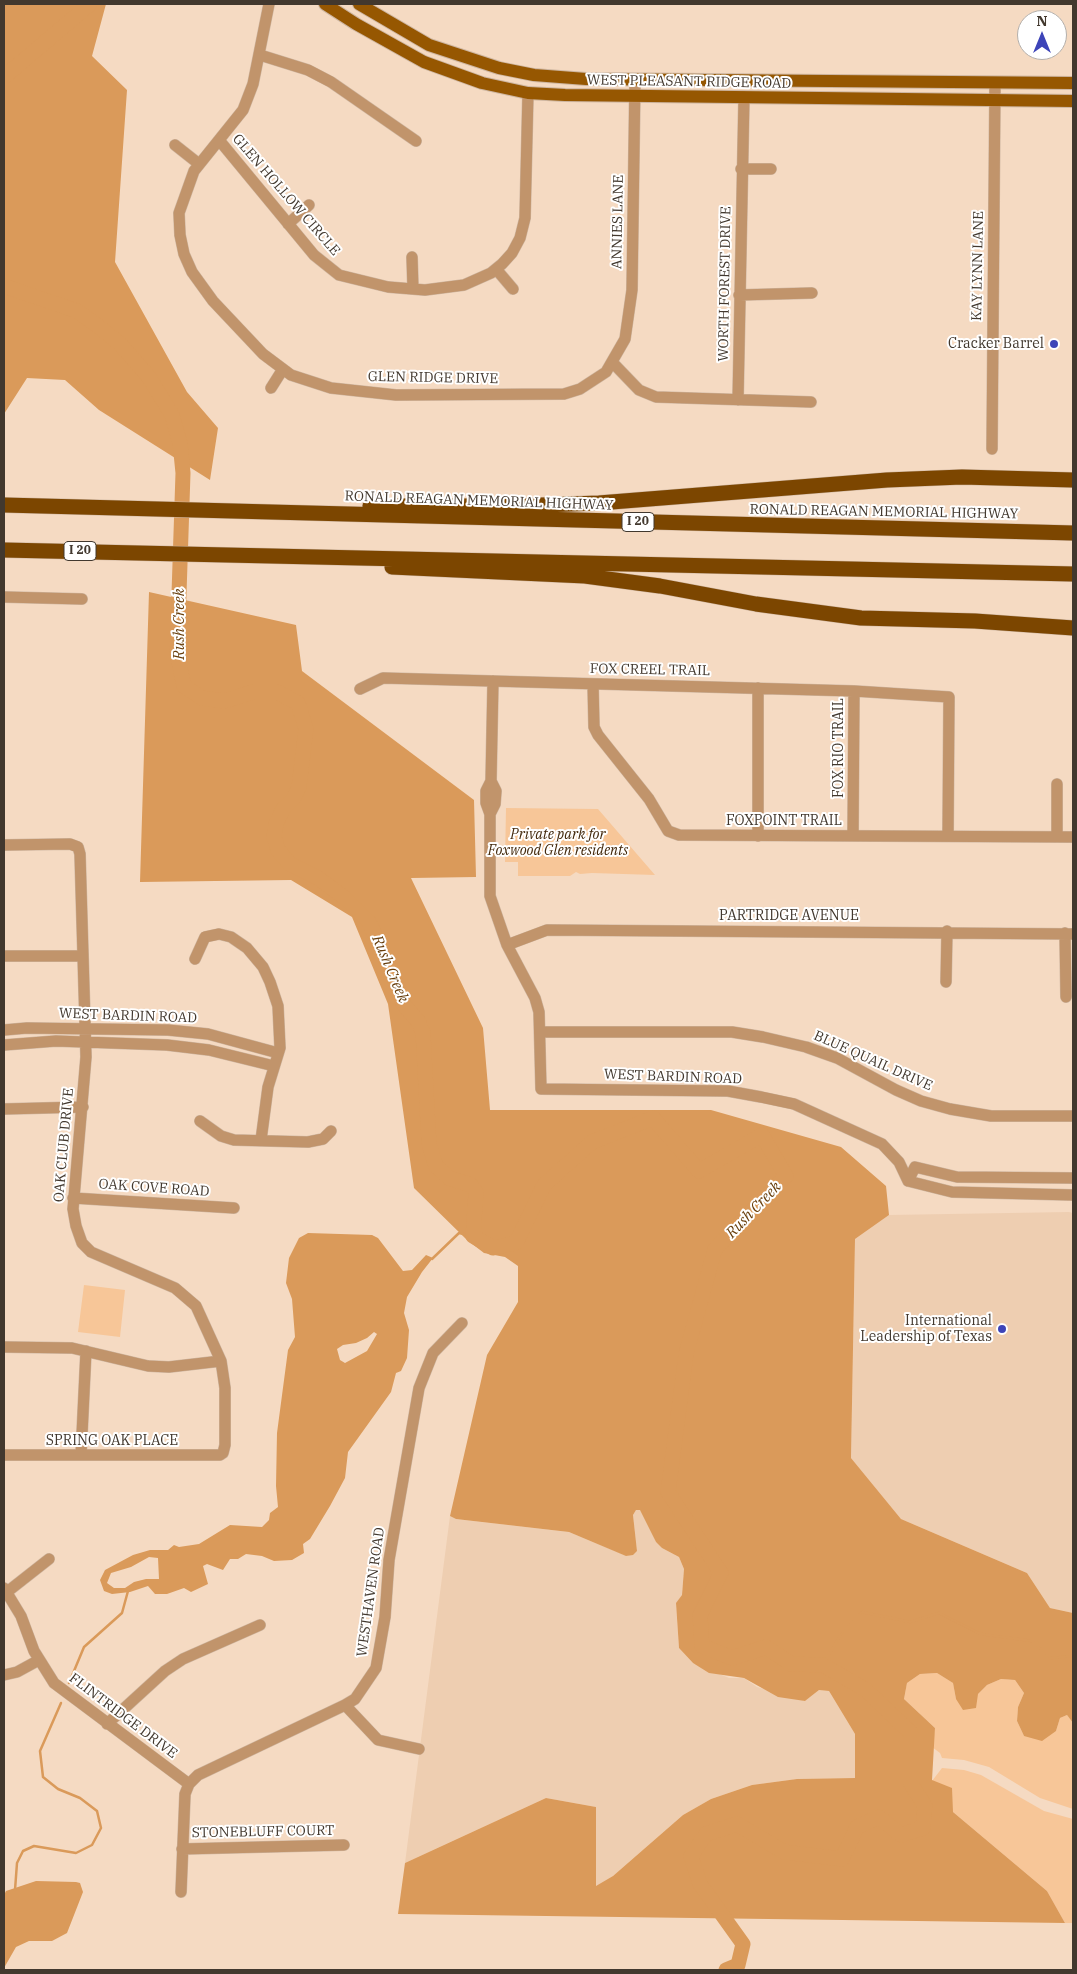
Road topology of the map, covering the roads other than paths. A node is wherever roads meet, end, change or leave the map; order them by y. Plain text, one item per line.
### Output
1 (269, 4) edge
2 (325, 4) edge
3 (359, 4) edge
4 (260, 55) junction
5 (634, 79) junction
6 (995, 83) junction
7 (1073, 83) edge
8 (528, 93) junction
9 (635, 96) junction
10 (744, 98) junction
11 (995, 101) junction
12 (1073, 101) edge
13 (219, 140) junction
14 (416, 141) dead end
15 (175, 145) dead end
16 (199, 164) junction
17 (741, 169) junction
18 (771, 169) dead end
19 (309, 205) dead end
20 (288, 224) junction
21 (412, 258) dead end
22 (496, 269) junction
23 (413, 289) junction
24 (513, 289) dead end
25 (812, 293) dead end
26 (739, 295) junction
27 (612, 362) junction
28 (283, 369) junction
29 (271, 388) dead end
30 (738, 400) junction
31 (811, 402) dead end
32 (992, 449) dead end
33 (1068, 479) edge
34 (4, 501) edge
35 (4, 505) edge
36 (50, 505) junction
37 (264, 511) junction
38 (1073, 533) edge
39 (4, 550) edge
40 (304, 557) junction
41 (1073, 574) edge
42 (4, 597) edge
43 (82, 599) dead end
44 (1073, 618) edge
45 (1052, 627) junction
46 (1073, 628) edge
47 (1073, 633) edge
48 (494, 681) junction
49 (593, 684) junction
50 (758, 688) junction
51 (360, 689) dead end
52 (854, 691) junction
53 (1057, 784) dead end
54 (758, 836) junction
55 (853, 836) junction
56 (948, 836) junction
57 (1057, 837) junction
58 (1073, 837) edge
59 (4, 845) edge
60 (947, 931) junction
61 (1069, 933) edge
62 (507, 945) junction
63 (4, 956) edge
64 (83, 956) junction
65 (195, 959) dead end
66 (946, 982) dead end
67 (1066, 997) dead end
68 (85, 1028) junction
69 (4, 1030) edge
70 (541, 1032) junction
71 (85, 1042) junction
72 (4, 1044) edge
73 (278, 1053) junction
74 (274, 1066) junction
75 (83, 1106) junction
76 (4, 1109) edge
77 (1073, 1116) edge
78 (200, 1121) dead end
79 (331, 1131) dead end
80 (261, 1140) junction
81 (1073, 1178) edge
82 (908, 1181) junction
83 (1073, 1195) edge
84 (73, 1198) junction
85 (234, 1208) dead end
86 (462, 1323) dead end
87 (4, 1348) edge
88 (86, 1351) junction
89 (221, 1361) junction
90 (4, 1455) edge
91 (82, 1455) junction
92 (220, 1455) joint
93 (50, 1559) dead end
94 (5, 1590) edge
95 (260, 1625) dead end
96 (39, 1660) junction
97 (4, 1675) edge
98 (345, 1706) junction
99 (107, 1724) junction
100 (418, 1749) dead end
101 (188, 1784) junction
102 (344, 1845) dead end
103 (182, 1849) junction
104 (181, 1892) dead end

1 - 4 street, GLEN RIDGE DRIVE
2 - 8 main road, WEST PLEASANT RIDGE ROAD
3 - 5 main road, WEST PLEASANT RIDGE ROAD
4 - 13 street, GLEN RIDGE DRIVE
4 - 14 street
5 - 6 main road, WEST PLEASANT RIDGE ROAD
5 - 9 street, ANNIES LANE
6 - 7 main road, WEST PLEASANT RIDGE ROAD
6 - 11 street, KAY LYNN LANE
8 - 9 main road, WEST PLEASANT RIDGE ROAD
8 - 22 street, GLEN HOLLOW CIRCLE
9 - 10 main road, WEST PLEASANT RIDGE ROAD
9 - 27 street, ANNIES LANE
10 - 11 main road, WEST PLEASANT RIDGE ROAD
10 - 17 street, WORTH FOREST DRIVE
11 - 12 main road, WEST PLEASANT RIDGE ROAD
11 - 32 street, KAY LYNN LANE
13 - 16 street, GLEN RIDGE DRIVE
13 - 20 street, GLEN HOLLOW CIRCLE
15 - 16 street
16 - 28 street, GLEN RIDGE DRIVE
17 - 18 street
17 - 26 street, WORTH FOREST DRIVE
19 - 20 street
20 - 23 street, GLEN HOLLOW CIRCLE
21 - 23 street
22 - 23 street, GLEN HOLLOW CIRCLE
22 - 24 street
25 - 26 street
26 - 30 street, WORTH FOREST DRIVE
27 - 28 street, GLEN RIDGE DRIVE
27 - 30 street
28 - 29 street
30 - 31 street
33 - 37 highway
34 - 36 highway
35 - 36 highway, RONALD REAGAN MEMORIAL HIGHWAY / I 20
36 - 37 highway, RONALD REAGAN MEMORIAL HIGHWAY / I 20
37 - 38 highway, RONALD REAGAN MEMORIAL HIGHWAY / I 20
39 - 40 highway, I 20
40 - 41 highway, I 20
40 - 45 highway
42 - 43 street
44 - 45 highway
45 - 46 highway
45 - 47 main road
48 - 49 street, FOX CREEL TRAIL
48 - 51 street, FOX CREEL TRAIL
48 - 62 street
49 - 50 street, FOX CREEL TRAIL
49 - 54 street, FOXPOINT TRAIL
50 - 52 street, FOX CREEL TRAIL
50 - 54 street
52 - 55 street, FOX RIO TRAIL
52 - 56 street, FOX CREEL TRAIL
53 - 57 street
54 - 55 street, FOXPOINT TRAIL
55 - 56 street, FOXPOINT TRAIL
56 - 57 street, FOXPOINT TRAIL
57 - 58 street, FOXPOINT TRAIL
59 - 64 street, OAK CLUB DRIVE
60 - 61 street, PARTRIDGE AVENUE
60 - 62 street, PARTRIDGE AVENUE
60 - 66 street
61 - 67 street
62 - 70 street
63 - 64 street
64 - 68 street, OAK CLUB DRIVE
65 - 73 street
68 - 69 street, WEST BARDIN ROAD
68 - 71 street, OAK CLUB DRIVE
68 - 73 street, WEST BARDIN ROAD
70 - 77 street, BLUE QUAIL DRIVE
70 - 82 street, WEST BARDIN ROAD
71 - 72 street, WEST BARDIN ROAD
71 - 74 street, WEST BARDIN ROAD
71 - 75 street, OAK CLUB DRIVE
73 - 74 street
74 - 80 street
75 - 76 street
75 - 84 street, OAK CLUB DRIVE
78 - 80 street
79 - 80 street
81 - 82 street
82 - 83 street
84 - 85 street, OAK COVE ROAD
84 - 89 street, OAK CLUB DRIVE
86 - 98 street, WESTHAVEN ROAD
87 - 88 street
88 - 89 street
88 - 91 street
89 - 92 street, OAK CLUB DRIVE
90 - 91 street, SPRING OAK PLACE
91 - 92 street, SPRING OAK PLACE
93 - 94 street
94 - 96 street, FLINTRIDGE DRIVE
95 - 99 street
96 - 97 street
96 - 99 street, FLINTRIDGE DRIVE
98 - 100 street
98 - 101 street, WESTHAVEN ROAD
99 - 101 street, FLINTRIDGE DRIVE
101 - 103 street
102 - 103 street, STONEBLUFF COURT
103 - 104 street

